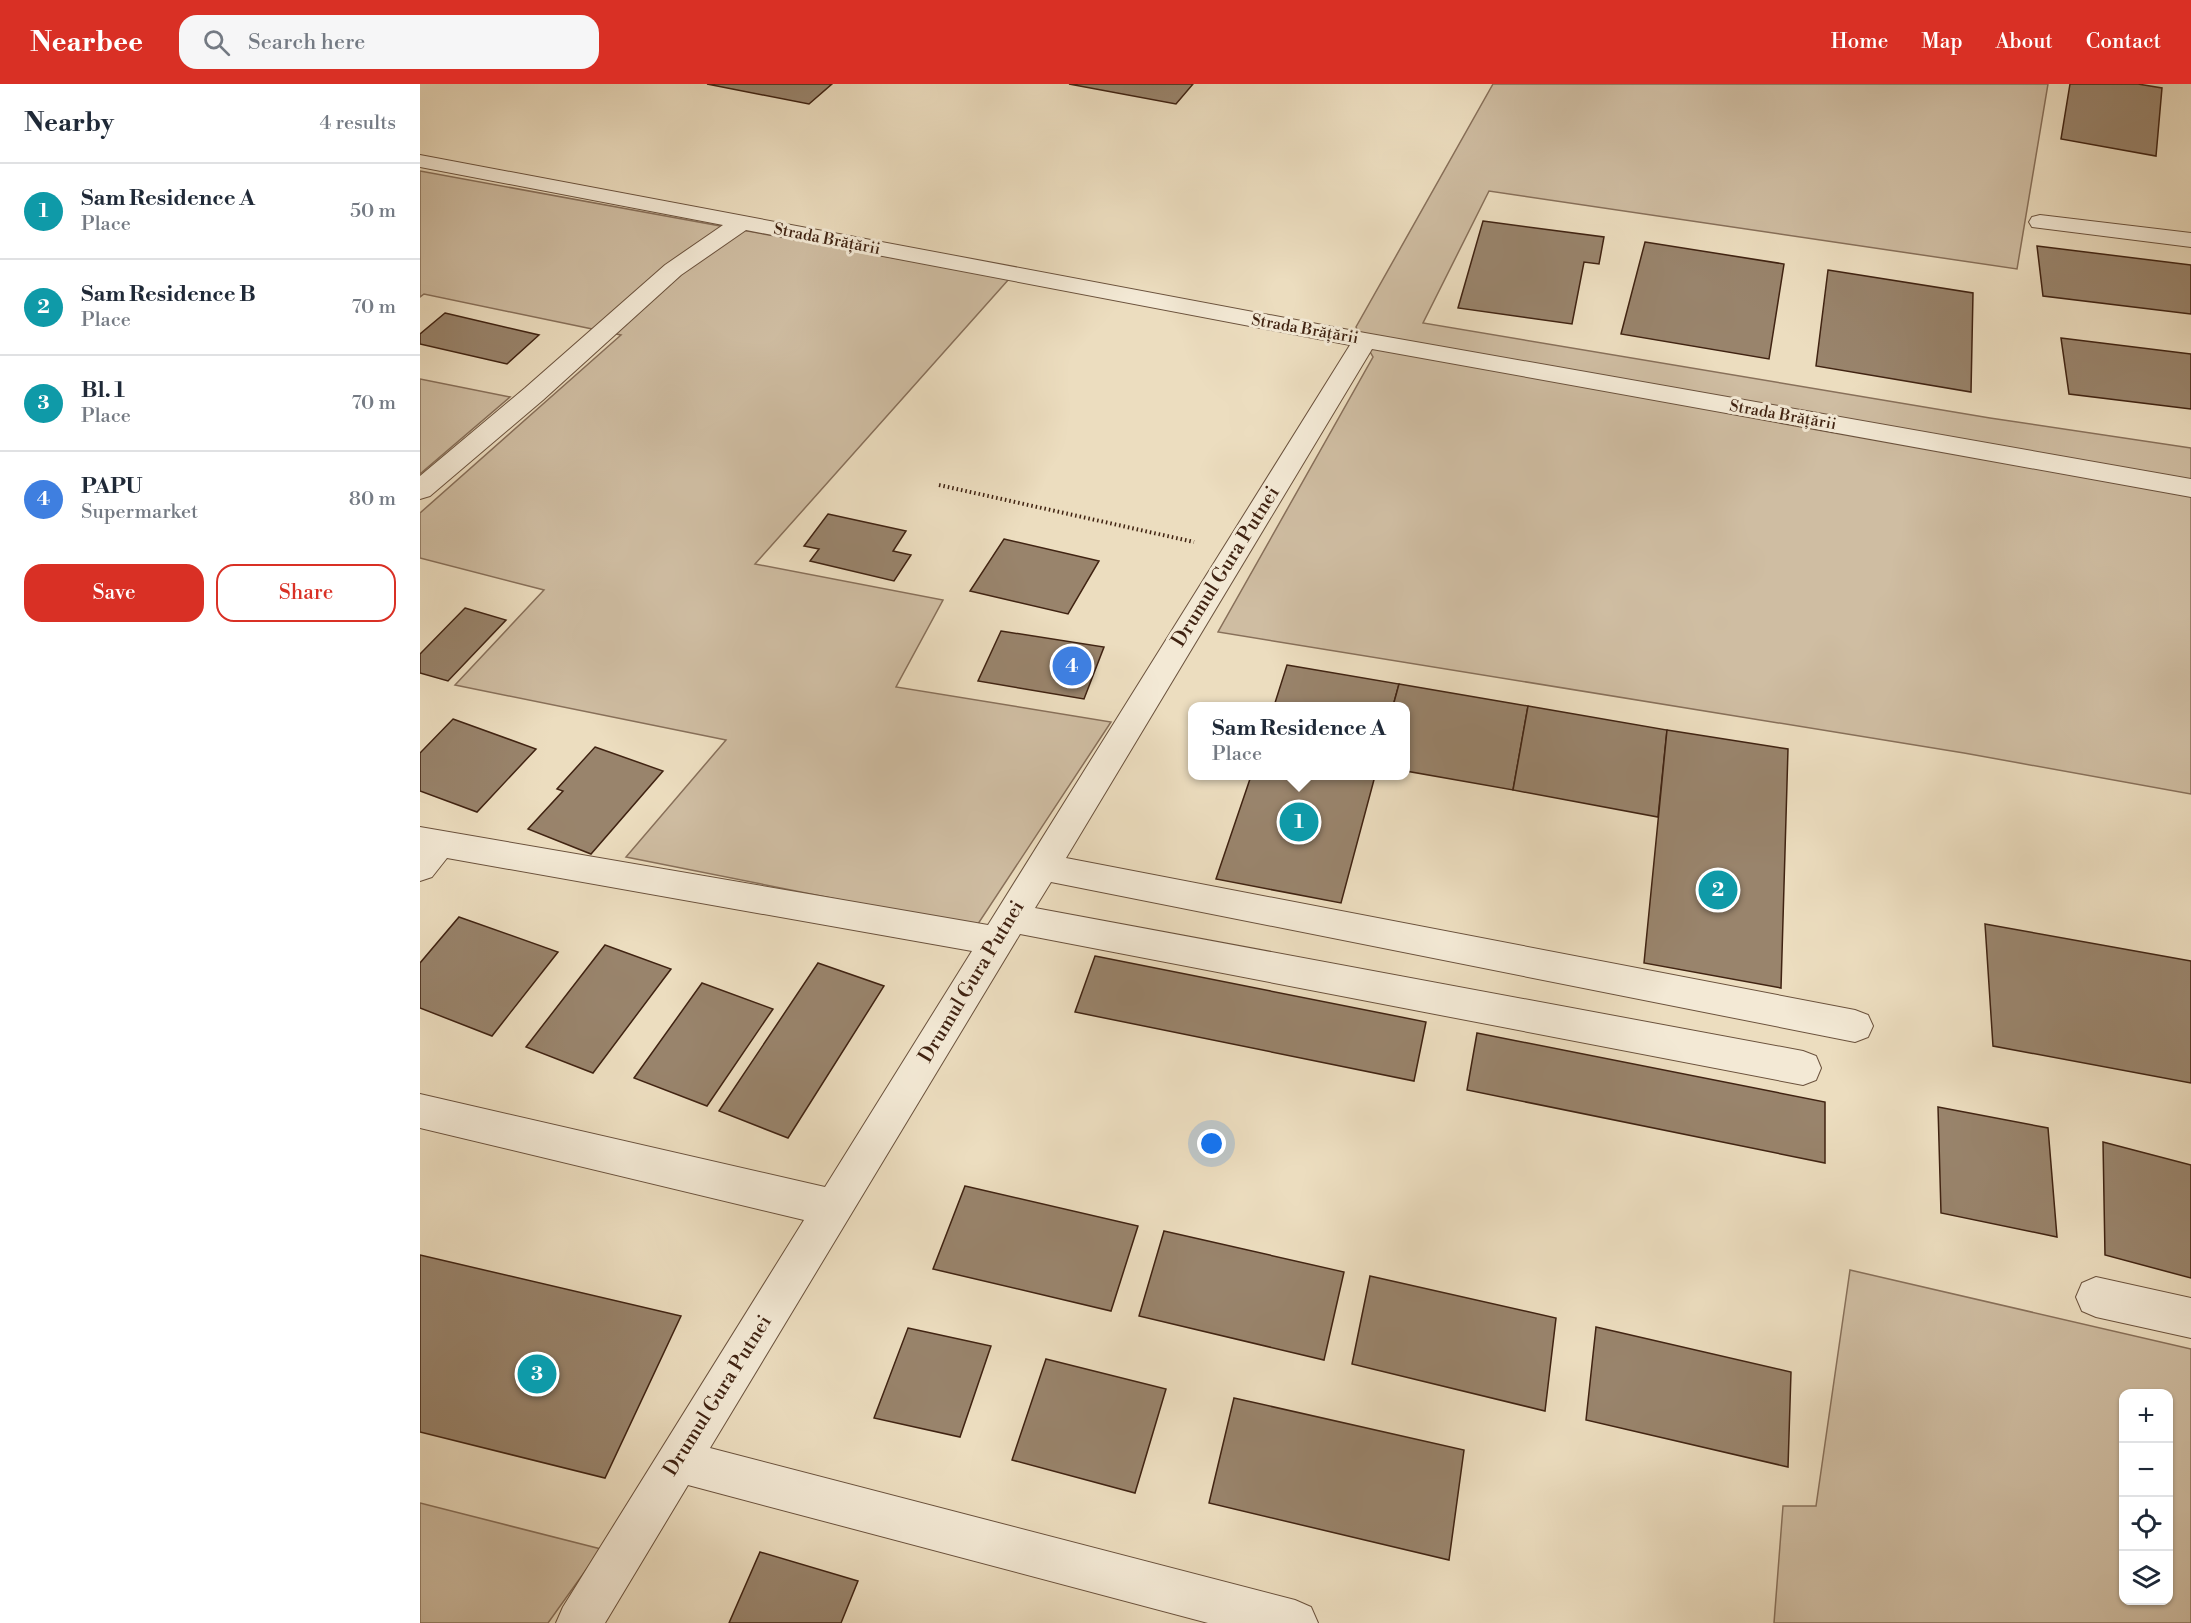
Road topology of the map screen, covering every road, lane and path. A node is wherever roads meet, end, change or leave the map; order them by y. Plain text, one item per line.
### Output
1 (420, 161) edge
2 (742, 222) junction
3 (2040, 222) dead end
4 (2191, 240) edge
5 (1365, 340) junction
6 (939, 485) dead end
7 (2191, 488) edge
8 (420, 490) edge
9 (1235, 552) junction
10 (427, 850) edge
11 (1043, 867) junction
12 (1004, 930) junction
13 (1855, 1026) dead end
14 (1803, 1068) dead end
15 (420, 1111) edge
16 (834, 1208) junction
17 (2096, 1297) dead end
18 (2191, 1318) edge
19 (678, 1461) junction
20 (579, 1623) edge
21 (1295, 1623) edge

1 - 2 street, Strada Brățării
2 - 5 street, Strada Brățării
2 - 8 street
3 - 4 street
5 - 7 street, Strada Brățării
5 - 9 street, Drumul Gura Putnei
6 - 9 path
9 - 11 street, Drumul Gura Putnei
10 - 12 street
11 - 12 street, Drumul Gura Putnei
11 - 13 street
12 - 14 street
12 - 16 street, Drumul Gura Putnei
15 - 16 street
16 - 19 street, Drumul Gura Putnei
17 - 18 street
19 - 20 street, Drumul Gura Putnei
19 - 21 street

